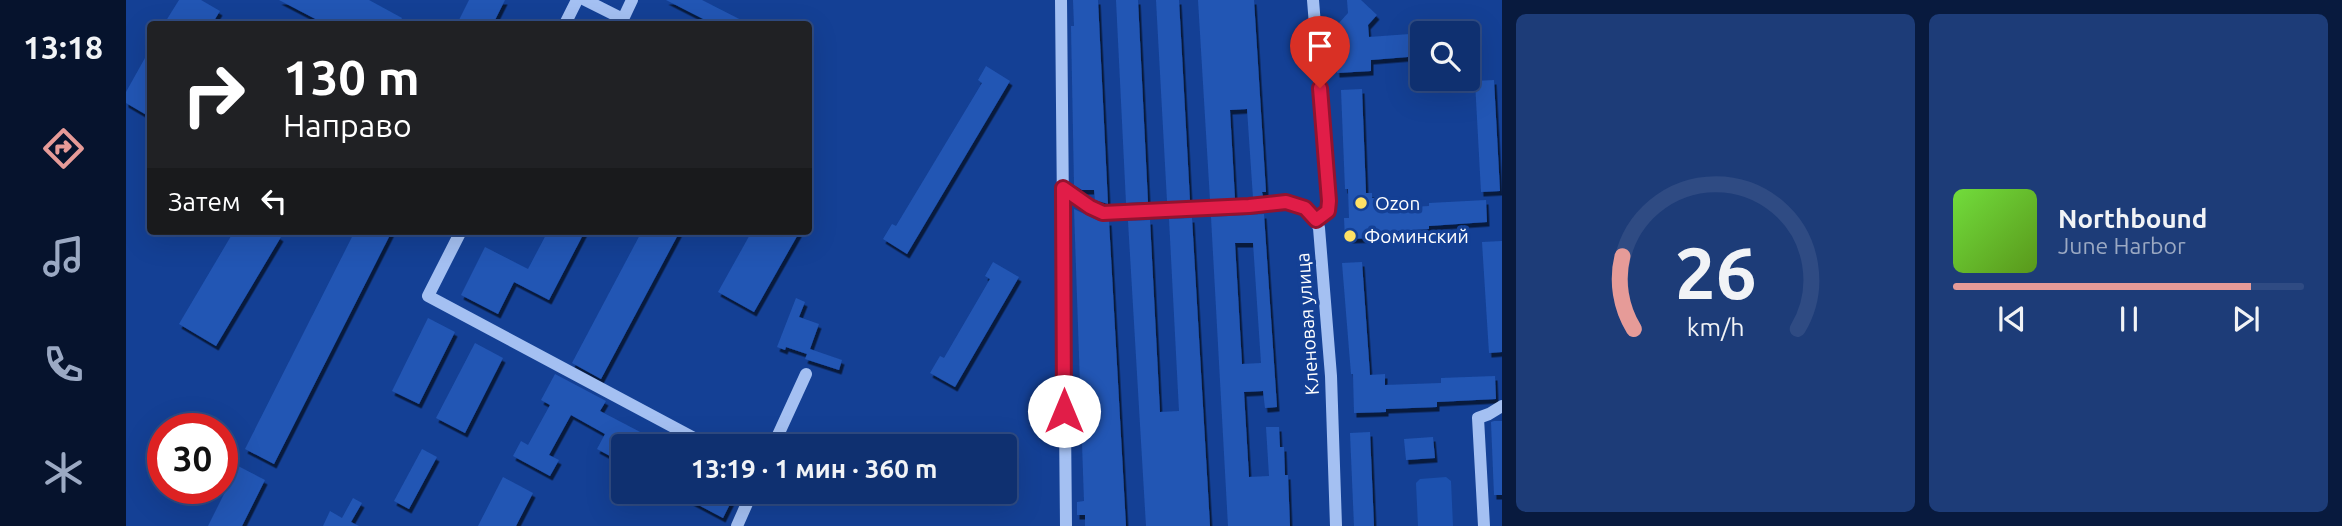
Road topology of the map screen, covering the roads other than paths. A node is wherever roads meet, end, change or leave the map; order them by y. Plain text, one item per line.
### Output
1 (577, 0) edge
2 (585, 0) edge
3 (632, 0) edge
4 (1061, 0) edge
5 (1313, 0) edge
6 (566, 21) edge
7 (1063, 188) junction
8 (1316, 220) junction
9 (459, 235) edge
10 (806, 374) dead end
11 (1502, 406) edge
12 (687, 434) edge
13 (778, 434) edge
14 (747, 504) edge
15 (737, 526) edge
16 (1066, 526) edge
17 (1336, 526) edge
18 (1484, 526) edge

1 - 6 street
2 - 3 street
4 - 7 street
5 - 8 street
7 - 8 street
7 - 16 street
8 - 17 street, Кленовая улица
9 - 12 street
10 - 13 street
11 - 18 street
14 - 15 street

